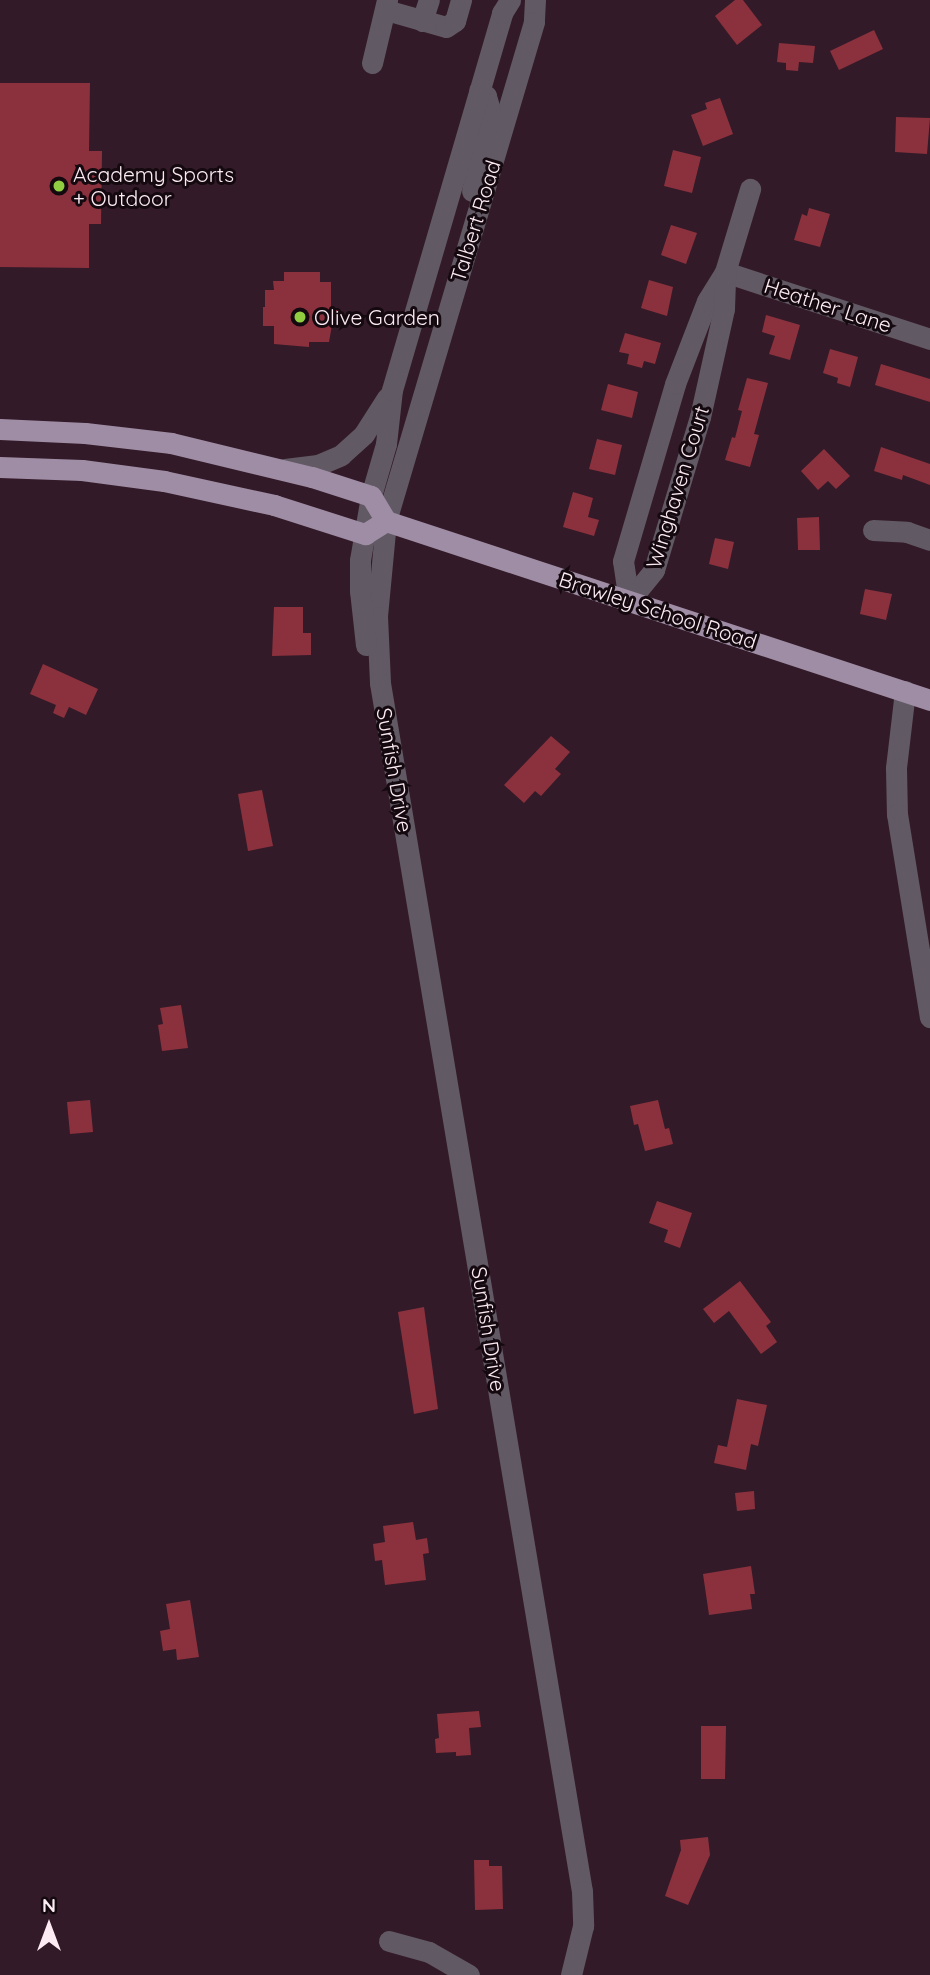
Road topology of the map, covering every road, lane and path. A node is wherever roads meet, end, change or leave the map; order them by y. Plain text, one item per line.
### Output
1 (429, 0) edge
2 (461, 0) edge
3 (510, 0) edge
4 (535, 0) edge
5 (386, 5) edge
6 (422, 21) junction
7 (372, 63) dead end
8 (479, 90) junction
9 (750, 189) dead end
10 (725, 272) junction
11 (459, 273) junction
12 (930, 339) edge
13 (392, 390) junction
14 (0, 429) edge
15 (0, 467) edge
16 (285, 469) junction
17 (371, 496) junction
18 (386, 521) junction
19 (873, 530) dead end
20 (365, 534) junction
21 (930, 540) edge
22 (629, 601) junction
23 (380, 683) junction
24 (905, 691) junction
25 (930, 700) edge
26 (930, 1017) edge
27 (388, 1941) dead end
28 (469, 1975) edge
29 (571, 1975) edge

1 - 6 street
2 - 6 street
3 - 8 street, Talbert Road
4 - 11 street, Talbert Road
5 - 6 street
5 - 7 street
8 - 11 street
8 - 13 street, Talbert Road
9 - 10 street, Winghaven Court
10 - 12 street, Heather Lane
10 - 22 street, Winghaven Court
10 - 22 street, Winghaven Court
11 - 18 street, Talbert Road
13 - 16 street
13 - 17 street, Talbert Road
14 - 16 main road
15 - 20 main road
16 - 17 main road
17 - 18 main road
17 - 20 street, Sunfish Drive
18 - 20 main road
18 - 22 main road, Brawley School Road
18 - 23 street, Sunfish Drive
19 - 21 street
20 - 23 street, Sunfish Drive
22 - 24 main road, Brawley School Road
23 - 29 street, Sunfish Drive
24 - 25 main road, Brawley School Road
24 - 26 street
27 - 28 street

